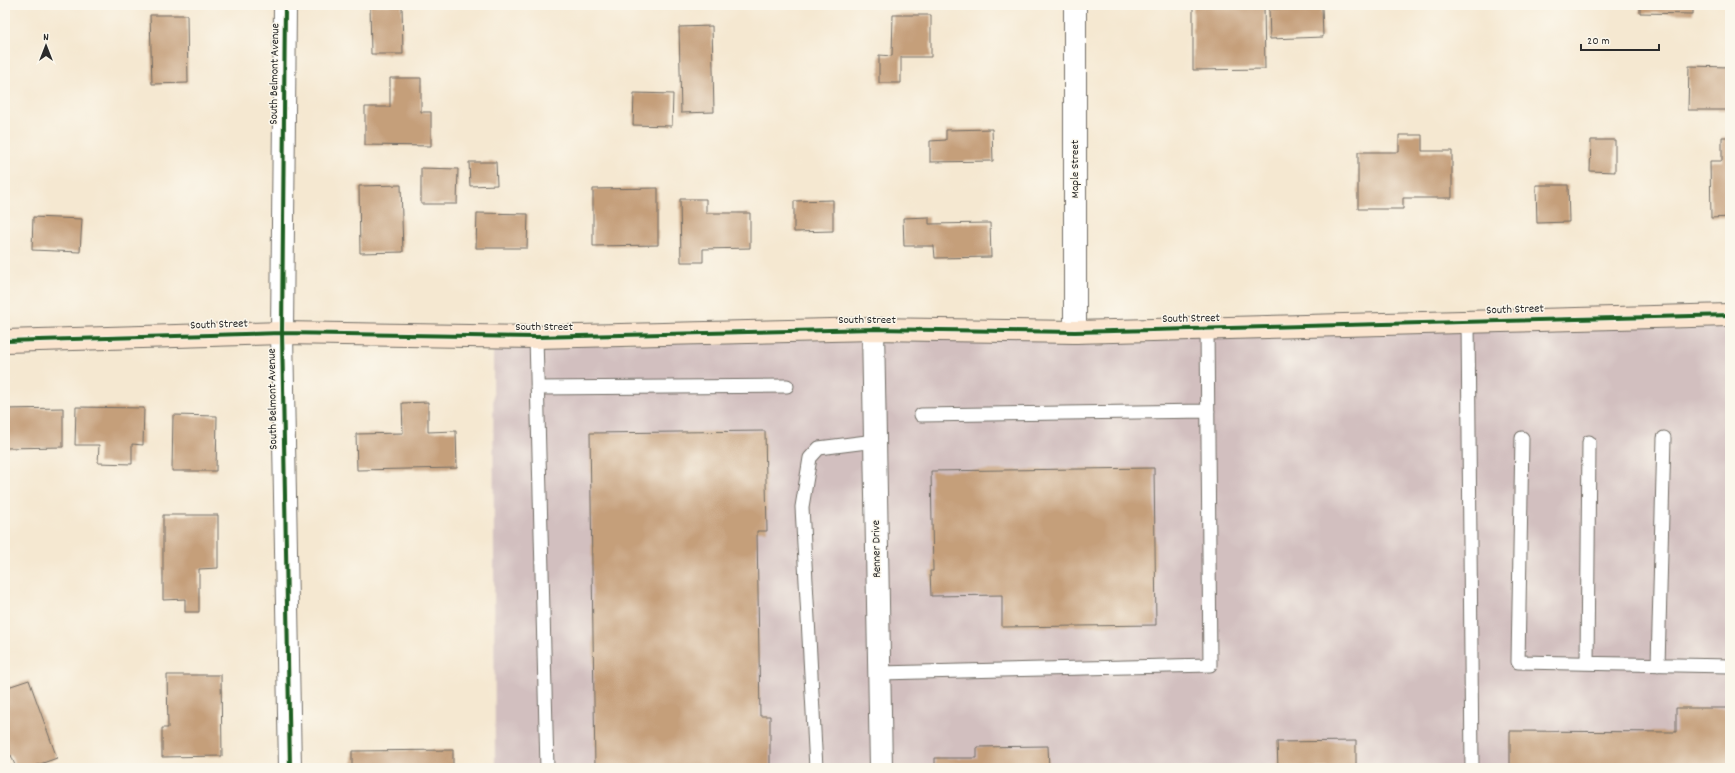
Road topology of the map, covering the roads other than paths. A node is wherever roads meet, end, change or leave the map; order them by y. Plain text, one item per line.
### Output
1 (285, 5) edge
2 (1075, 5) edge
3 (1730, 315) edge
4 (1468, 322) junction
5 (1207, 329) junction
6 (873, 330) junction
7 (1074, 332) junction
8 (282, 333) junction
9 (536, 337) junction
10 (5, 342) edge
11 (787, 386) dead end
12 (538, 388) junction
13 (1208, 411) junction
14 (922, 415) dead end
15 (1522, 438) dead end
16 (1664, 438) dead end
17 (875, 441) junction
18 (1589, 442) dead end
19 (1587, 663) junction
20 (1658, 665) junction
21 (1730, 666) edge
22 (880, 673) junction
23 (290, 768) edge
24 (547, 768) edge
25 (816, 768) edge
26 (881, 768) edge
27 (1472, 768) edge

1 - 8 street, South Belmont Avenue
2 - 7 street, Maple Street
3 - 4 street, South Street
4 - 5 street, South Street
4 - 27 lane
5 - 7 street, South Street
5 - 13 lane
6 - 7 street, South Street
6 - 9 street, South Street
6 - 17 street, Renner Drive
8 - 9 street, South Street
8 - 10 street, South Street
8 - 23 street, South Belmont Avenue
9 - 12 lane
11 - 12 lane
12 - 24 lane
13 - 14 lane
13 - 22 lane
15 - 19 lane
16 - 20 lane
17 - 22 street, Renner Drive
17 - 25 lane
18 - 19 lane
19 - 20 lane
20 - 21 lane
22 - 26 street, Renner Drive

